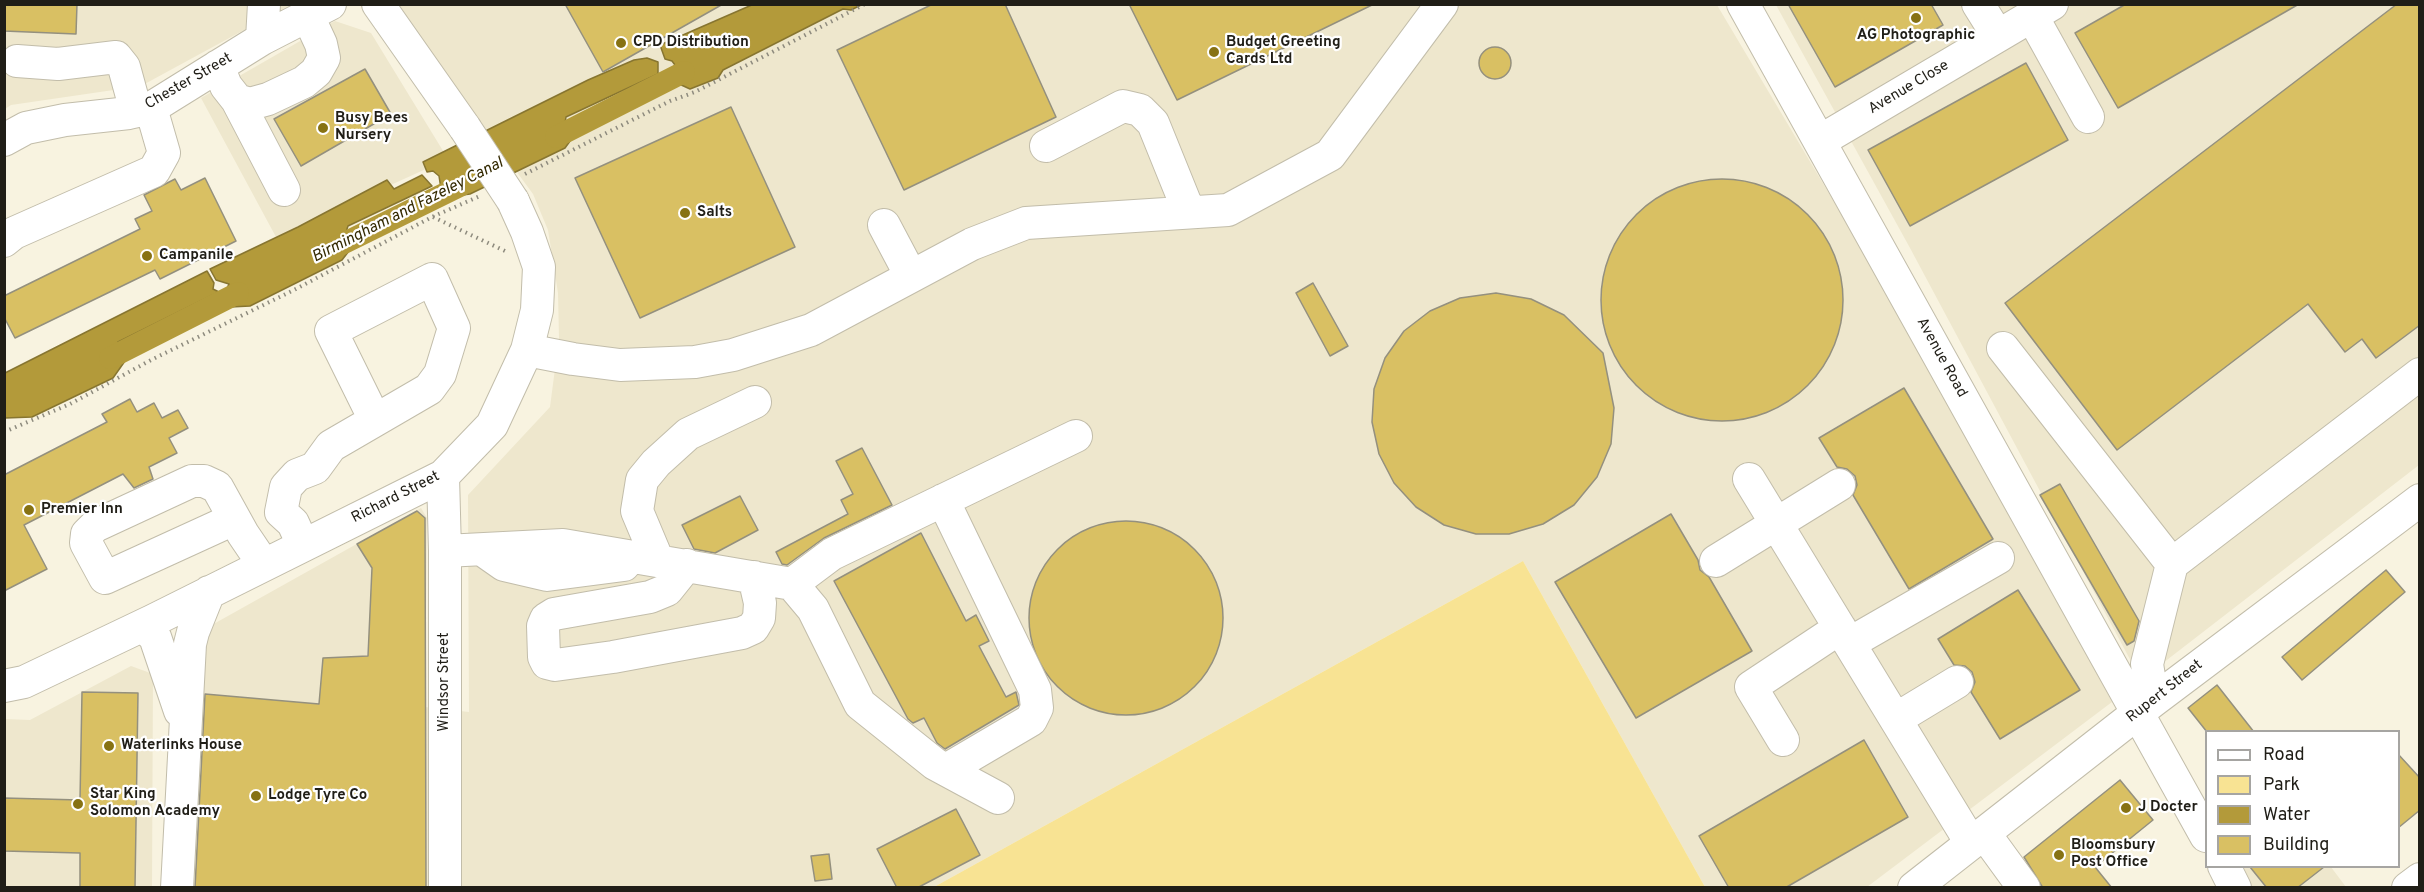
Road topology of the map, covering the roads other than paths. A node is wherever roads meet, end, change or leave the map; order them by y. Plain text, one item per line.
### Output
1 (264, 4) edge
2 (378, 4) edge
3 (1442, 4) edge
4 (1743, 4) edge
5 (1978, 4) edge
6 (319, 10) edge
7 (2042, 10) edge
8 (1998, 36) junction
9 (262, 39) junction
10 (17, 61) dead end
11 (218, 66) junction
12 (237, 100) junction
13 (144, 110) junction
14 (2088, 117) dead end
15 (4, 140) edge
16 (1820, 141) junction
17 (1046, 146) dead end
18 (284, 190) dead end
19 (1189, 212) junction
20 (884, 225) dead end
21 (4, 241) edge
22 (911, 276) junction
23 (2003, 348) dead end
24 (527, 350) junction
25 (2406, 374) edge
26 (755, 402) dead end
27 (375, 420) dead end
28 (1076, 436) dead end
29 (443, 476) junction
30 (1749, 478) dead end
31 (1839, 485) dead end
32 (943, 500) junction
33 (2420, 500) edge
34 (234, 519) dead end
35 (1777, 524) junction
36 (298, 534) junction
37 (445, 551) junction
38 (1998, 558) dead end
39 (1716, 561) dead end
40 (673, 563) junction
41 (2172, 564) junction
42 (264, 565) junction
43 (754, 577) junction
44 (792, 584) junction
45 (209, 592) junction
46 (147, 623) junction
47 (193, 632) junction
48 (1845, 636) junction
49 (1957, 682) dead end
50 (4, 686) edge
51 (2145, 707) junction
52 (1896, 719) junction
53 (185, 723) junction
54 (1783, 740) dead end
55 (946, 770) junction
56 (998, 798) dead end
57 (2205, 834) edge
58 (1978, 838) junction
59 (2225, 868) edge
60 (2420, 879) edge
61 (177, 888) edge
62 (446, 888) edge
63 (1914, 888) edge
64 (2024, 888) edge
65 (2235, 888) edge
66 (2408, 888) edge

1 - 9 street
2 - 24 street, Richard Street, bridge
3 - 19 street
4 - 16 street, Avenue Road
5 - 8 street
6 - 9 street, Chester Street
6 - 12 street
7 - 8 street, Avenue Close
7 - 14 street
8 - 16 street, Avenue Close
9 - 11 street, Chester Street
10 - 13 street
11 - 12 street
11 - 13 street, Chester Street
12 - 18 street
13 - 15 street, Chester Street
13 - 21 street
16 - 51 street, Avenue Road
17 - 19 street
19 - 22 street
20 - 22 street
22 - 24 street
23 - 41 street
24 - 29 street, Richard Street
25 - 41 street
26 - 40 street
27 - 36 street
28 - 32 street
29 - 36 street, Richard Street
29 - 37 street, Windsor Street
30 - 35 street
31 - 35 street
32 - 44 street
32 - 55 street
33 - 51 street, Rupert Street
34 - 42 street
35 - 39 street
35 - 48 street
36 - 42 street, Richard Street
37 - 40 street
37 - 62 street, Windsor Street
38 - 48 street
40 - 43 street
40 - 43 street
41 - 51 street
42 - 45 street, Richard Street
43 - 44 street
44 - 55 street
45 - 46 street, Richard Street
45 - 47 street
46 - 47 street
46 - 50 street, Richard Street
46 - 53 street
47 - 53 street
48 - 52 street
48 - 54 street
49 - 52 street
51 - 57 street, Avenue Road
51 - 58 street, Rupert Street
52 - 58 street
53 - 61 street
55 - 56 street
58 - 63 street, Rupert Street
58 - 64 street
59 - 65 street
60 - 66 street

